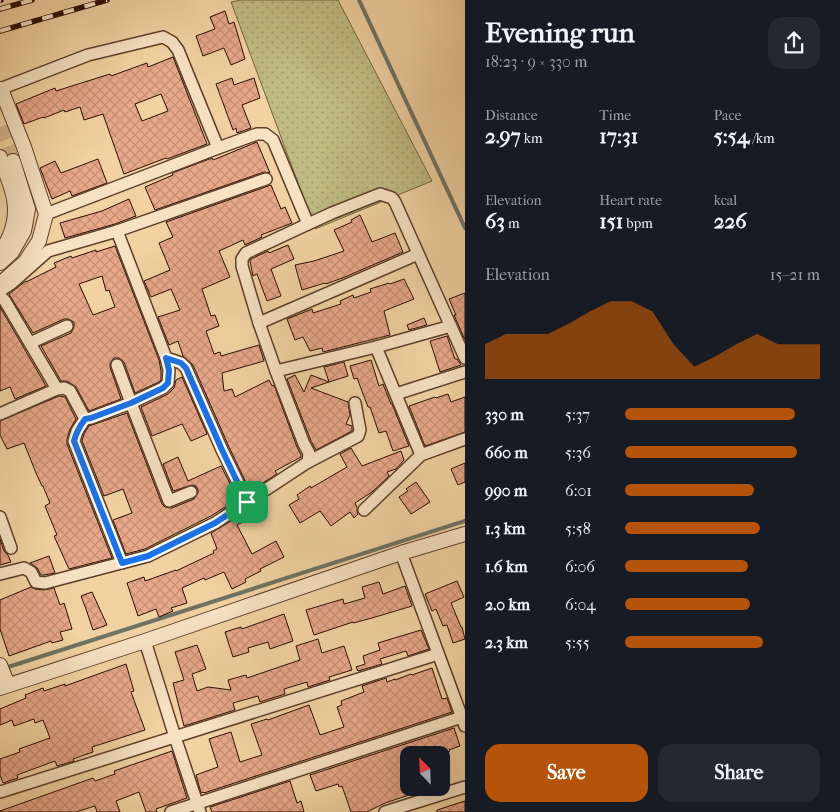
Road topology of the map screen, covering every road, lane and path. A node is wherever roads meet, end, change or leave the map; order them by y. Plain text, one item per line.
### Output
1 (1, 89) edge
2 (218, 148) junction
3 (7, 159) edge
4 (266, 179) dead end
5 (46, 214) junction
6 (308, 224) junction
7 (117, 231) junction
8 (0, 252) edge
9 (418, 254) junction
10 (0, 263) edge
11 (0, 284) edge
12 (0, 291) edge
13 (0, 296) edge
14 (259, 323) junction
15 (67, 326) dead end
16 (451, 326) junction
17 (30, 343) junction
18 (376, 347) junction
19 (166, 358) junction
20 (465, 358) edge
21 (117, 365) dead end
22 (276, 371) junction
23 (465, 372) edge
24 (57, 389) junction
25 (396, 394) junction
26 (131, 403) junction
27 (355, 403) dead end
28 (0, 414) edge
29 (85, 419) junction
30 (465, 439) edge
31 (421, 455) junction
32 (308, 462) junction
33 (191, 492) dead end
34 (247, 502) junction
35 (364, 510) dead end
36 (0, 517) edge
37 (465, 534) edge
38 (11, 548) dead end
39 (401, 554) junction
40 (122, 563) junction
41 (0, 574) edge
42 (145, 641) junction
43 (438, 654) junction
44 (3, 678) edge
45 (463, 721) edge
46 (174, 737) junction
47 (465, 787) edge
48 (0, 792) edge
49 (198, 808) edge
50 (171, 812) edge
51 (385, 812) edge

1 - 2 street
1 - 5 street
2 - 5 street
2 - 6 street
3 - 8 street
3 - 10 street
4 - 7 street
5 - 11 street
6 - 9 street
6 - 14 street
7 - 12 street
7 - 19 street
9 - 14 street
9 - 16 street
13 - 17 street
14 - 22 street
15 - 17 street
16 - 18 street
16 - 20 street
17 - 24 street
18 - 22 street
18 - 25 street
19 - 26 street
19 - 34 street
21 - 26 street
22 - 32 street
23 - 25 street
24 - 28 street
24 - 29 street
25 - 31 street
26 - 29 street
26 - 33 street
27 - 32 street
29 - 40 street
30 - 31 street
31 - 35 street
32 - 34 street
34 - 40 street
36 - 38 street
37 - 39 street
39 - 42 street
39 - 43 street
40 - 41 street
42 - 44 street
42 - 46 street
43 - 45 street
43 - 46 street
45 - 49 street
46 - 48 street
46 - 49 street
47 - 51 street
49 - 50 street

